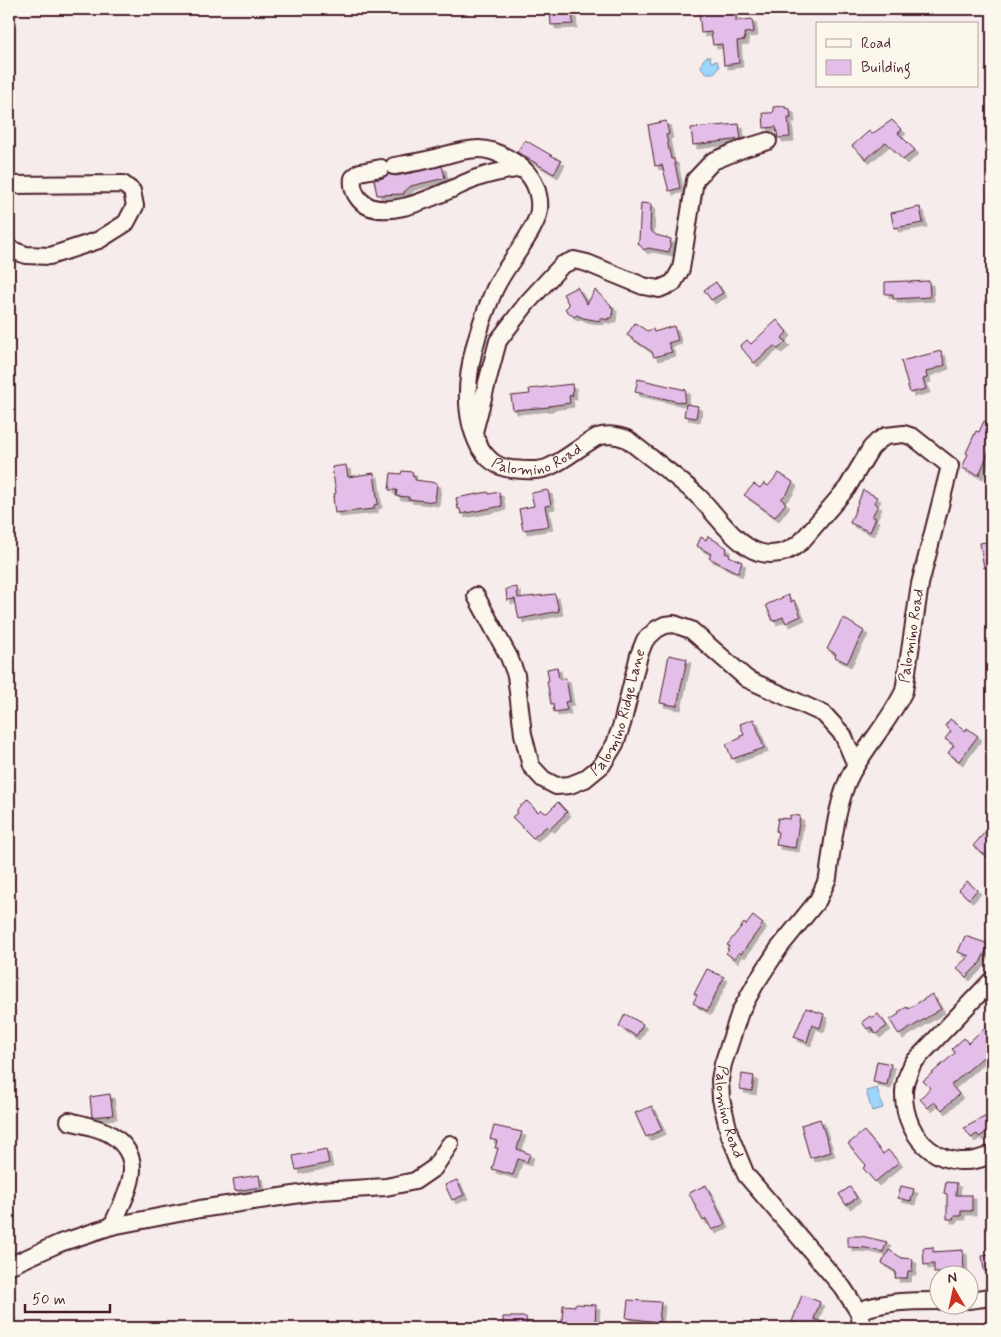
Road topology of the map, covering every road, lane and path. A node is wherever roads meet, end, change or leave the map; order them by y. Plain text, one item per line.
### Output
1 (768, 141) dead end
2 (522, 168) junction
3 (9, 185) edge
4 (9, 249) edge
5 (474, 434) junction
6 (476, 596) dead end
7 (856, 766) junction
8 (992, 980) edge
9 (69, 1121) dead end
10 (450, 1144) dead end
11 (992, 1154) edge
12 (112, 1226) junction
13 (9, 1266) edge
14 (992, 1297) edge
15 (978, 1299) edge
16 (928, 1301) edge
17 (860, 1323) edge

1 - 5 street, Palomino Road
2 - 2 street, Palomino Road
2 - 5 street, Palomino Road
3 - 4 street
5 - 7 street, Palomino Road
6 - 7 street, Palomino Ridge Lane
7 - 17 street, Palomino Road
8 - 11 street
9 - 12 street
10 - 12 street
12 - 13 street
14 - 15 street
16 - 17 street

